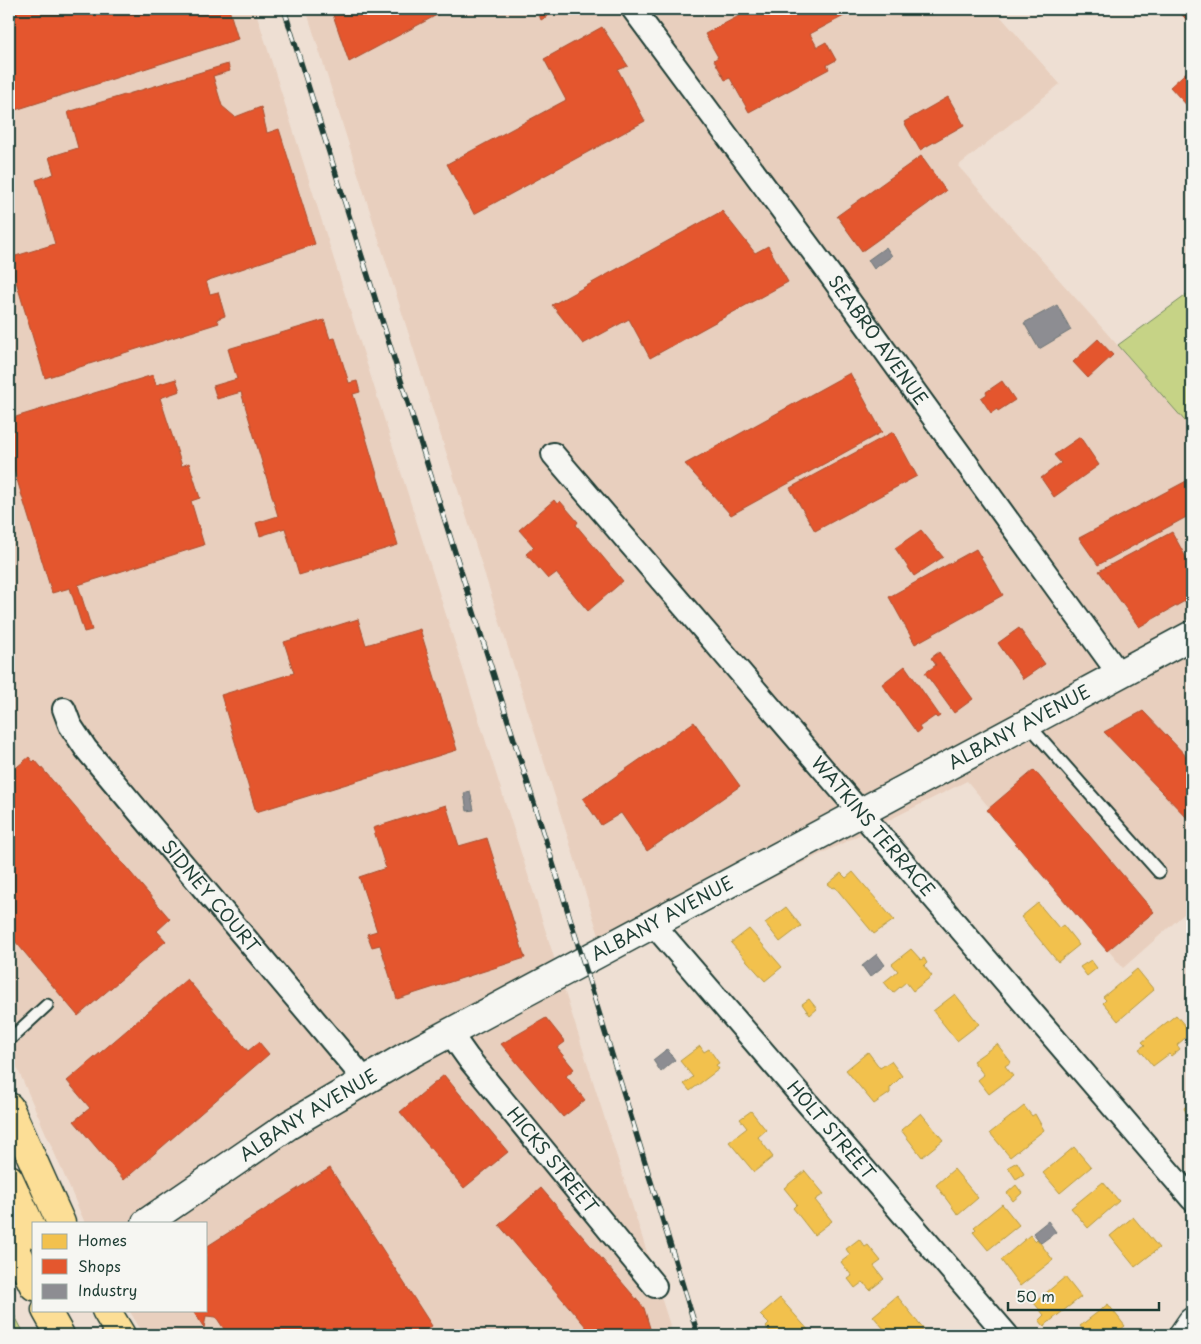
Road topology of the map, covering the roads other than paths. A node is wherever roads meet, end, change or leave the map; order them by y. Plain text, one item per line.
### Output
1 (633, 9) edge
2 (553, 454) dead end
3 (1192, 635) edge
4 (1120, 674) junction
5 (64, 709) dead end
6 (1027, 723) junction
7 (860, 813) junction
8 (1159, 872) dead end
9 (654, 925) junction
10 (47, 1005) dead end
11 (451, 1034) junction
12 (9, 1040) edge
13 (365, 1080) junction
14 (9, 1107) edge
15 (9, 1179) edge
16 (1192, 1199) edge
17 (61, 1222) edge
18 (147, 1222) edge
19 (32, 1229) edge
20 (9, 1236) edge
21 (32, 1282) edge
22 (655, 1286) dead end
23 (47, 1312) edge
24 (107, 1312) edge
25 (1192, 1322) edge
26 (60, 1335) edge
27 (121, 1335) edge
28 (1007, 1335) edge
29 (1183, 1335) edge

1 - 4 street, SEABRO AVENUE
2 - 7 street, WATKINS TERRACE
3 - 4 street, ALBANY AVENUE
4 - 6 street, ALBANY AVENUE
5 - 13 street, SIDNEY COURT
6 - 7 street, ALBANY AVENUE
6 - 8 lane
7 - 9 street, ALBANY AVENUE
7 - 16 street, WATKINS TERRACE
9 - 11 street, ALBANY AVENUE
9 - 28 street, HOLT STREET
10 - 12 lane
11 - 13 street, ALBANY AVENUE
11 - 22 street, HICKS STREET
13 - 18 street, ALBANY AVENUE
14 - 17 main road
15 - 19 main road
20 - 21 main road
23 - 26 main road
24 - 27 main road
25 - 29 street

